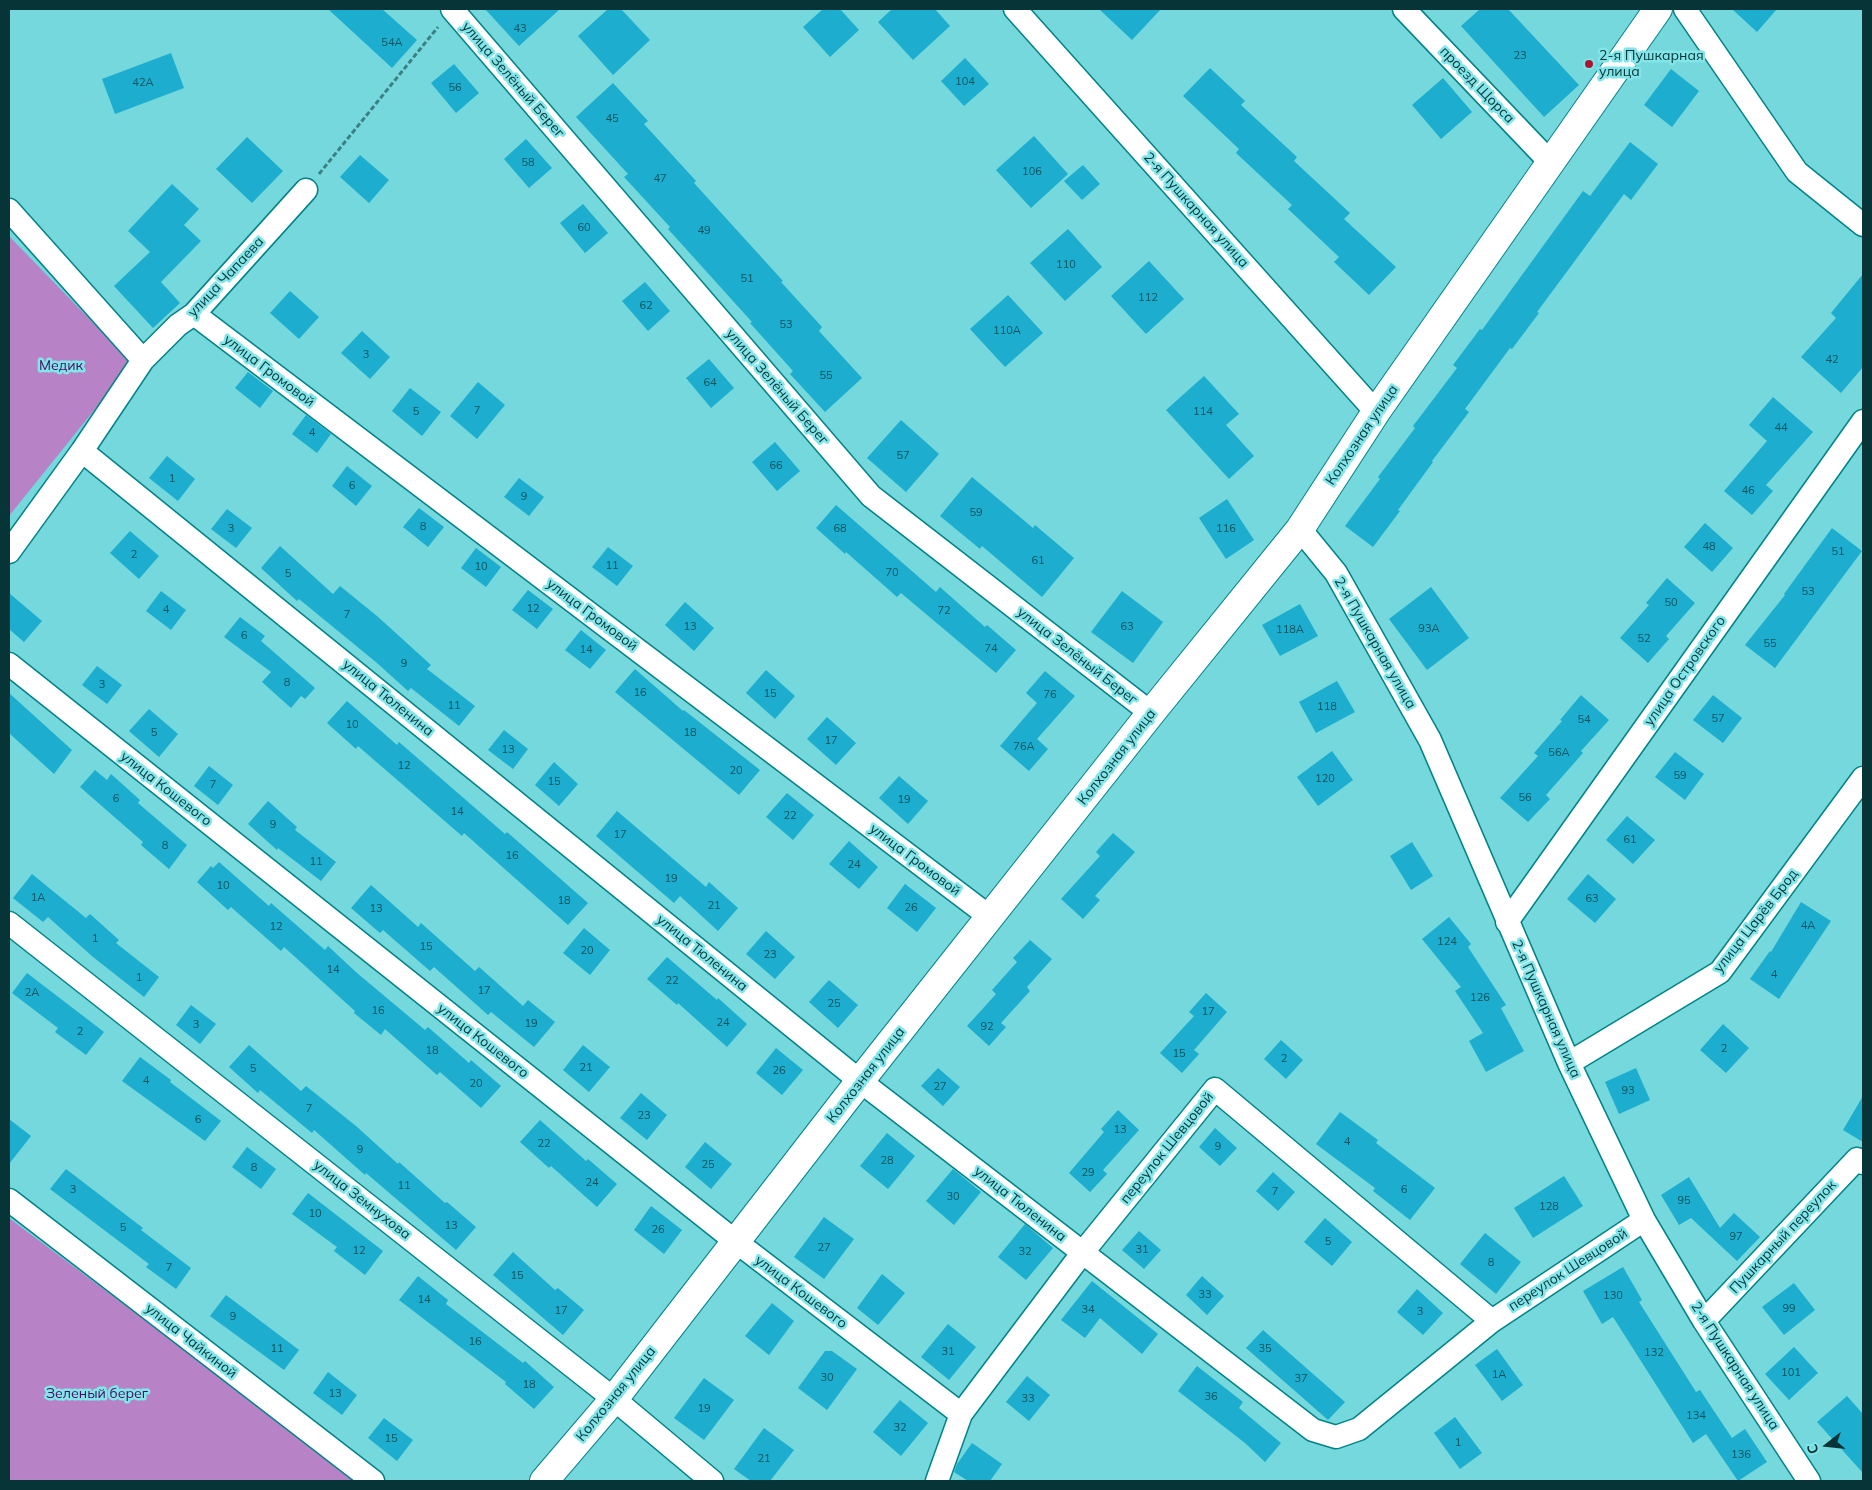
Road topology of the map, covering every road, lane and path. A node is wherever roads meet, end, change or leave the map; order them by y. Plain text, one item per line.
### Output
1 (453, 9) edge
2 (1015, 9) edge
3 (1404, 9) edge
4 (1658, 9) edge
5 (1685, 9) edge
6 (1550, 162) junction
7 (306, 190) joint
8 (9, 210) edge
9 (1863, 225) edge
10 (194, 314) junction
11 (143, 360) junction
12 (1376, 412) junction
13 (1863, 421) edge
14 (82, 451) junction
15 (1300, 529) junction
16 (9, 552) edge
17 (9, 664) edge
18 (1151, 714) junction
19 (1863, 778) edge
20 (990, 917) junction
21 (9, 922) edge
22 (1507, 922) junction
23 (1569, 1063) junction
24 (860, 1081) junction
25 (1863, 1163) edge
26 (9, 1200) edge
27 (1644, 1220) junction
28 (735, 1241) junction
29 (1083, 1252) junction
30 (1492, 1320) junction
31 (1704, 1321) junction
32 (614, 1399) junction
33 (961, 1414) junction
34 (1336, 1437) joint
35 (373, 1481) edge
36 (544, 1481) edge
37 (712, 1481) edge
38 (937, 1481) edge
39 (1809, 1481) edge

1 - 7 path
1 - 18 street, улица Зелёный Берег
2 - 12 street, 2-я Пушкарная улица
3 - 6 street, проезд Щорса
4 - 6 main road, Колхозная улица
5 - 9 street
6 - 12 main road, Колхозная улица
7 - 10 street, улица Чапаева
8 - 11 street
10 - 11 street, улица Чапаева
10 - 20 street, улица Громовой
11 - 14 street, улица Чапаева
12 - 15 main road, Колхозная улица
13 - 22 street, улица Островского
14 - 16 street, улица Чапаева
14 - 24 street, улица Тюленина
15 - 18 main road, Колхозная улица
15 - 22 street, 2-я Пушкарная улица
17 - 28 street, улица Кошевого
18 - 20 main road, Колхозная улица
19 - 23 street, улица Царёв Брод
20 - 24 main road, Колхозная улица
21 - 32 street, улица Земнухова
22 - 23 street, 2-я Пушкарная улица
23 - 27 street, 2-я Пушкарная улица
24 - 28 main road, Колхозная улица
24 - 29 street, улица Тюленина
25 - 31 street, Пушкарный переулок
26 - 35 street, улица Чайкиной
27 - 30 street, переулок Шевцовой
27 - 31 street, 2-я Пушкарная улица
28 - 32 main road, Колхозная улица
28 - 33 street, улица Кошевого
29 - 30 street, переулок Шевцовой
29 - 33 street, переулок Шевцовой
29 - 34 street, улица Тюленина
30 - 34 street, переулок Шевцовой
31 - 39 street, 2-я Пушкарная улица
32 - 36 main road, Колхозная улица
32 - 37 street, улица Земнухова
33 - 38 street, переулок Шевцовой

